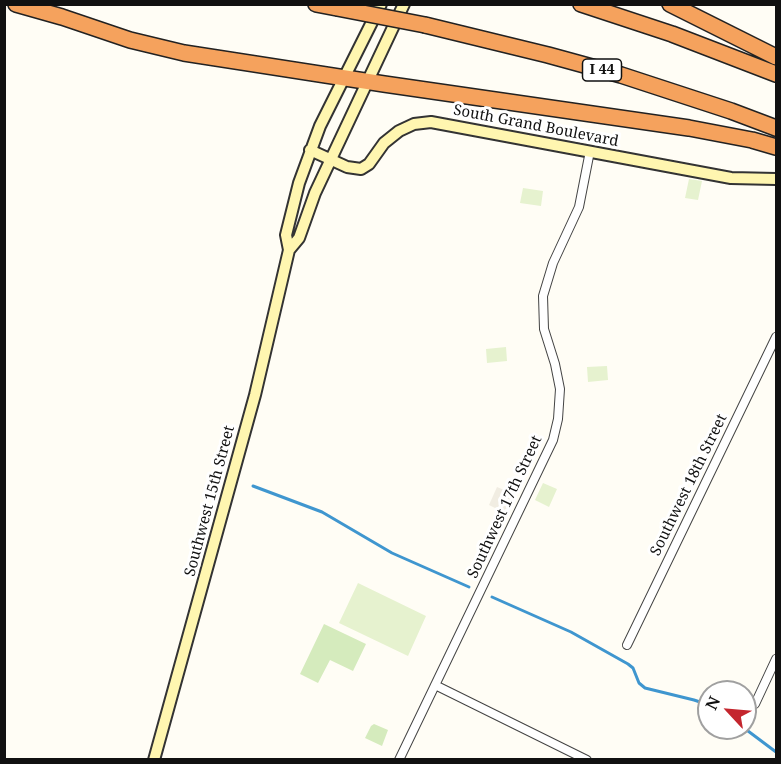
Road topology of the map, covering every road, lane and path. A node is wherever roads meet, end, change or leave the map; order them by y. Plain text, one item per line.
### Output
1 (15, 4) edge
2 (316, 4) edge
3 (381, 4) edge
4 (404, 4) edge
5 (581, 4) edge
6 (670, 4) edge
7 (777, 57) edge
8 (777, 74) edge
9 (344, 77) junction
10 (368, 82) junction
11 (777, 128) edge
12 (777, 147) edge
13 (310, 150) junction
14 (590, 151) junction
15 (331, 160) junction
16 (777, 179) edge
17 (289, 250) junction
18 (777, 337) edge
19 (627, 645) dead end
20 (777, 659) edge
21 (435, 685) junction
22 (757, 700) edge
23 (154, 759) edge
24 (399, 759) edge
25 (587, 759) edge

1 - 9 highway
2 - 11 highway, I 44, bridge
3 - 9 main road, Southwest 15th Street
4 - 10 main road, Southwest 15th Street
5 - 8 highway
6 - 7 highway
9 - 10 highway
9 - 13 main road, Southwest 15th Street
10 - 12 highway
10 - 15 main road, Southwest 15th Street
13 - 15 main road, South Grand Boulevard
13 - 17 main road, Southwest 15th Street
14 - 15 main road, South Grand Boulevard
14 - 16 main road, South Grand Boulevard
14 - 21 street, Southwest 17th Street
15 - 17 main road, Southwest 15th Street
17 - 23 main road, Southwest 15th Street
18 - 19 street, Southwest 18th Street
20 - 22 street
21 - 24 street, Southwest 17th Street
21 - 25 street

